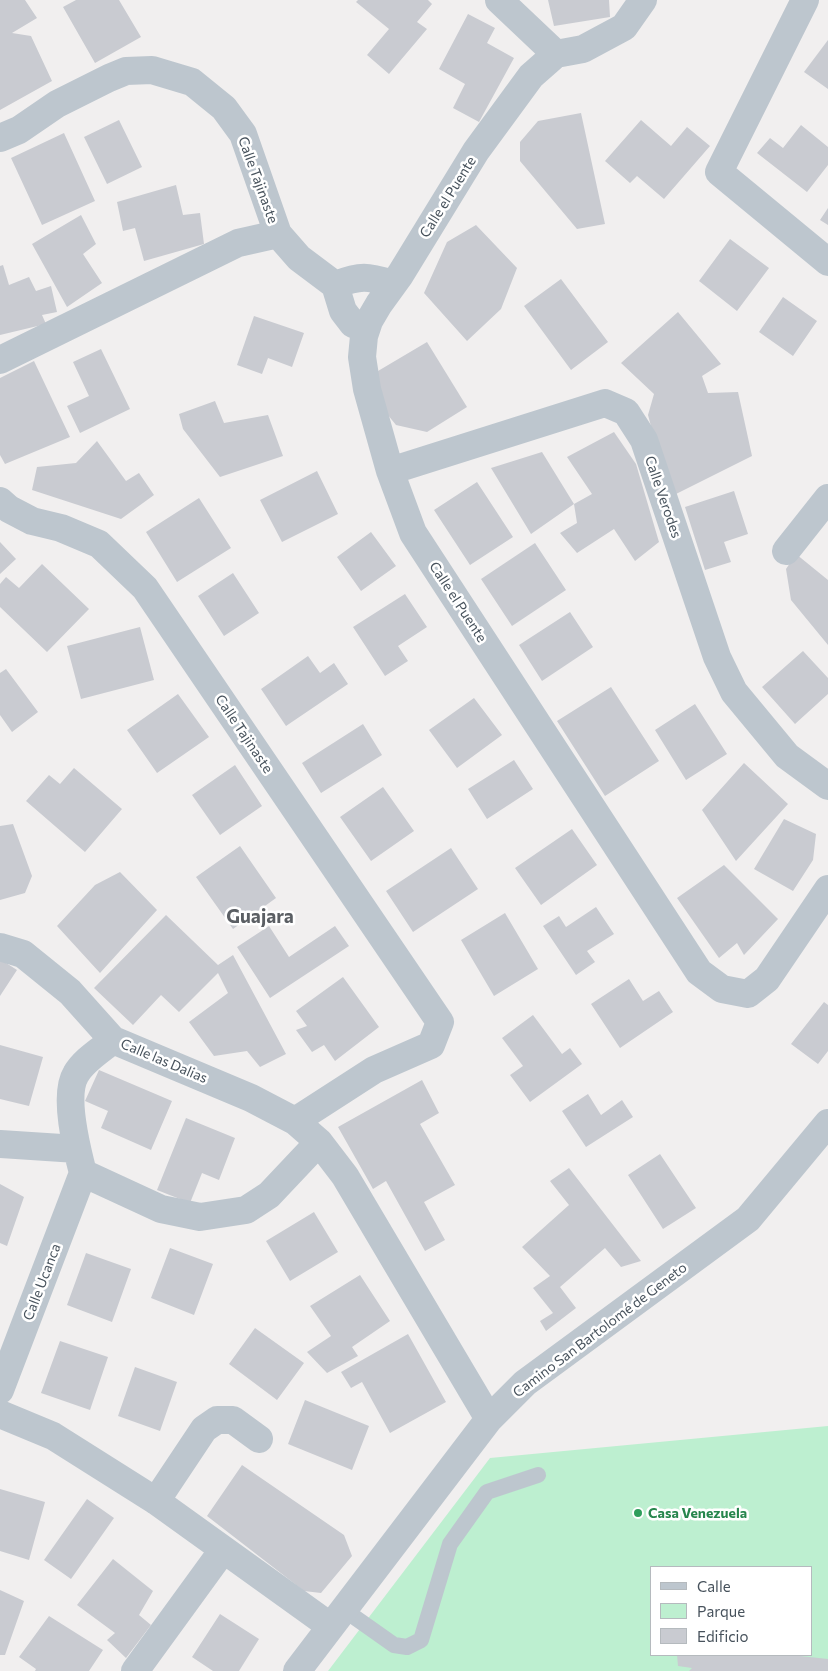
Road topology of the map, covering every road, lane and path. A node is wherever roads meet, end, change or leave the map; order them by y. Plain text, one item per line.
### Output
1 (499, 0) edge
2 (643, 0) edge
3 (806, 0) edge
4 (556, 54) junction
5 (0, 138) edge
6 (278, 234) junction
7 (828, 262) edge
8 (393, 284) junction
9 (335, 285) junction
10 (366, 329) junction
11 (0, 360) edge
12 (390, 471) junction
13 (828, 498) edge
14 (0, 500) edge
15 (786, 551) dead end
16 (828, 786) edge
17 (828, 889) edge
18 (0, 947) edge
19 (113, 1040) junction
20 (295, 1121) junction
21 (828, 1123) edge
22 (319, 1142) junction
23 (0, 1144) edge
24 (80, 1161) junction
25 (0, 1390) edge
26 (0, 1414) edge
27 (488, 1419) junction
28 (259, 1439) dead end
29 (538, 1475) dead end
30 (156, 1502) junction
31 (223, 1550) junction
32 (337, 1617) junction
33 (135, 1671) edge
34 (297, 1671) edge

1 - 4 street
2 - 4 street
3 - 7 street
4 - 8 street, Calle el Puente
5 - 6 street, Calle Tajinaste
6 - 9 street
6 - 11 street, Calle Tajinaste
8 - 9 street
8 - 10 street, Calle el Puente
9 - 10 street
10 - 12 street, Calle el Puente
12 - 16 street, Calle Verodes
12 - 17 street, Calle el Puente
13 - 15 street
14 - 20 street, Calle Tajinaste
18 - 19 street, Calle las Dalias
19 - 20 street, Calle las Dalias
19 - 24 street, Calle Ucanca
20 - 22 street, Calle las Dalias
21 - 27 street, Camino San Bartolomé de Geneto
22 - 24 street
22 - 27 street, Calle las Dalias
23 - 24 street
24 - 25 street, Calle Ucanca
26 - 30 street
27 - 32 street, Camino San Bartolomé de Geneto
28 - 30 street
29 - 32 lane
30 - 31 street
31 - 32 street
31 - 33 street
32 - 34 street, Camino San Bartolomé de Geneto

